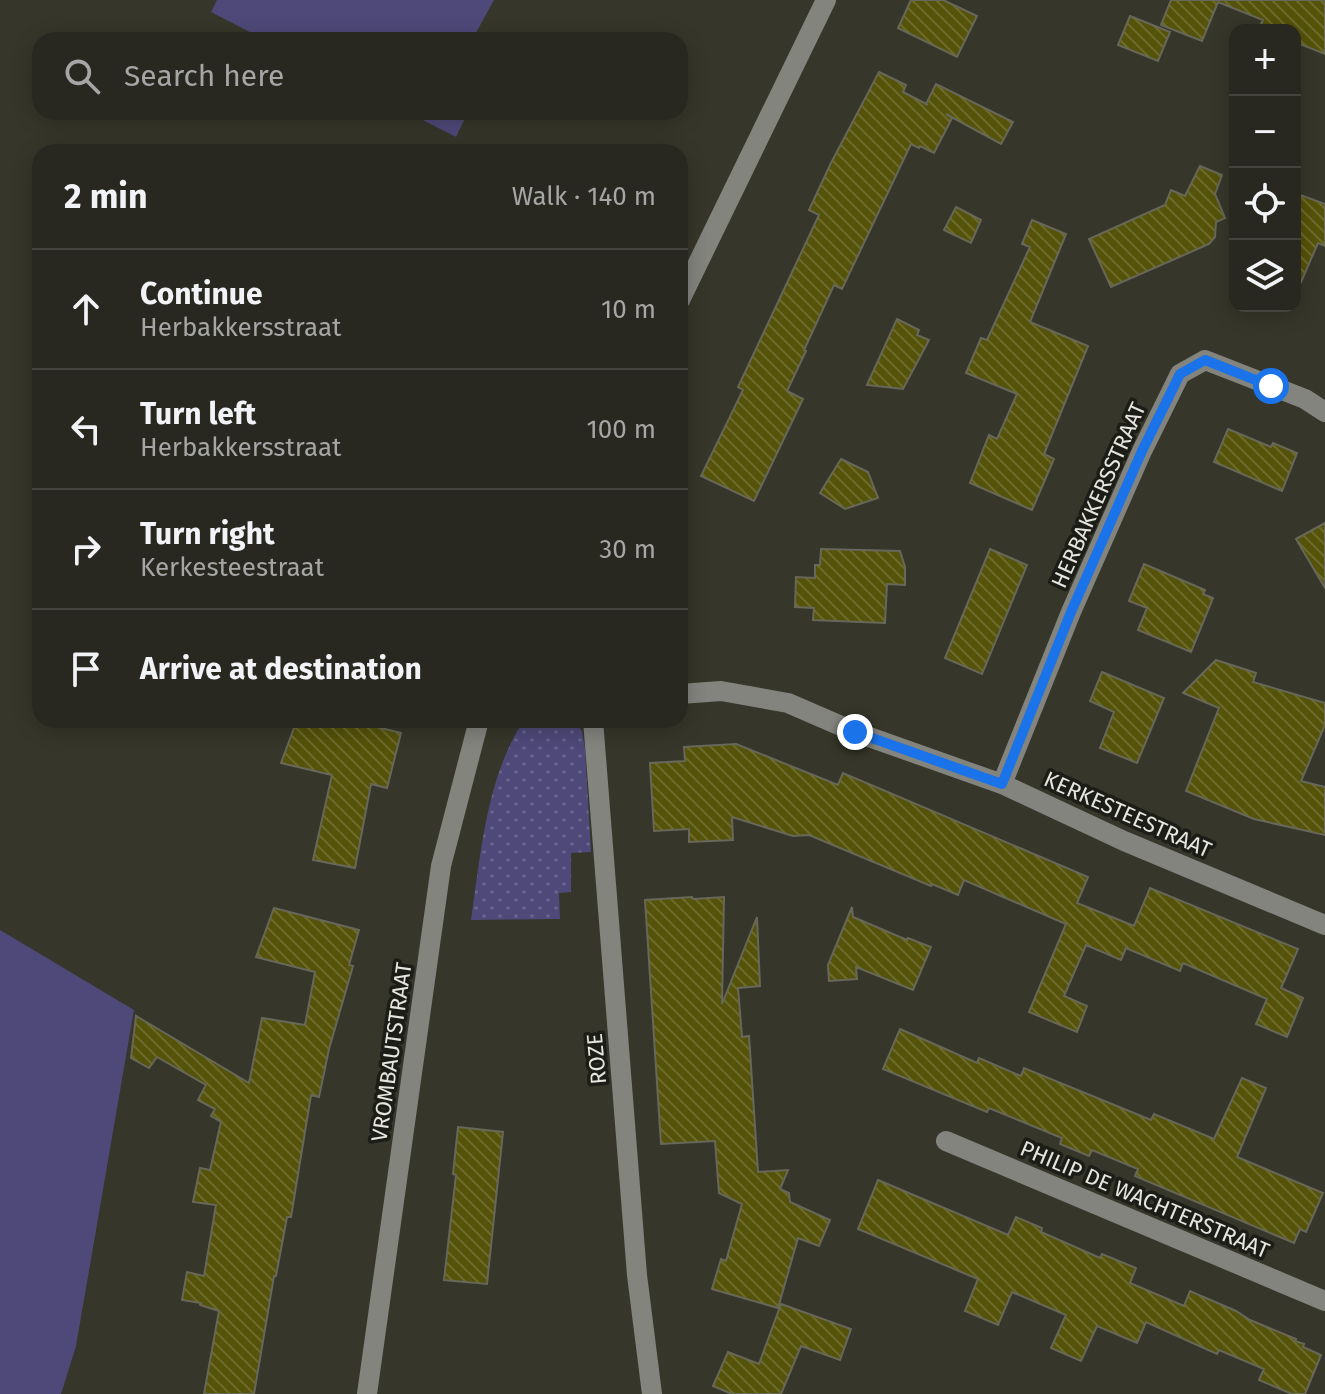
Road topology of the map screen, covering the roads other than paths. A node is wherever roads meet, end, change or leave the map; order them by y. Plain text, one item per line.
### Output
1 (826, 0) edge
2 (688, 284) edge
3 (1325, 412) edge
4 (688, 693) edge
5 (477, 728) edge
6 (594, 728) edge
7 (1002, 784) junction
8 (1325, 925) edge
9 (946, 1141) dead end
10 (1325, 1301) edge
11 (367, 1394) edge
12 (652, 1394) edge

1 - 2 street
3 - 7 street, HERBAKKERSSTRAAT
4 - 7 street, KERKESTEESTRAAT
5 - 11 street, VROMBAUTSTRAAT
6 - 12 street, ROZE
7 - 8 street, KERKESTEESTRAAT
9 - 10 street, PHILIP DE WACHTERSTRAAT

